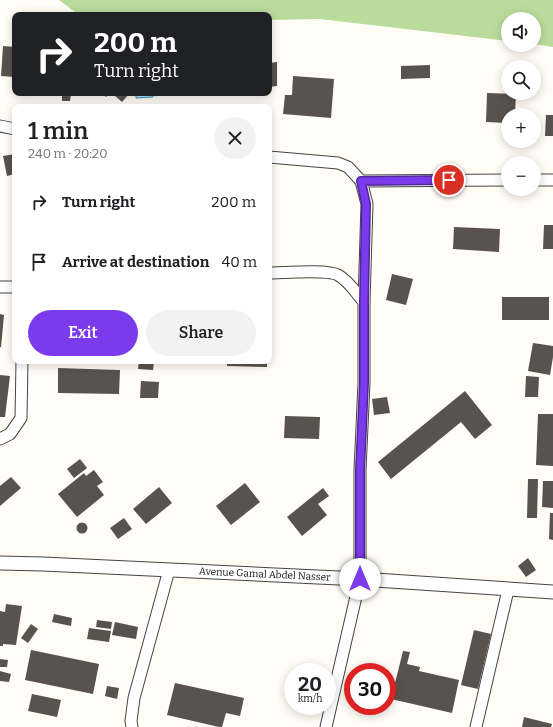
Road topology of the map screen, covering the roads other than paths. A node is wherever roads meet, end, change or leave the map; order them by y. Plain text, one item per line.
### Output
1 (0, 126) edge
2 (12, 128) edge
3 (272, 157) edge
4 (501, 180) edge
5 (541, 180) edge
6 (553, 180) edge
7 (361, 181) junction
8 (272, 273) edge
9 (0, 287) edge
10 (12, 287) edge
11 (364, 302) junction
12 (22, 364) edge
13 (0, 439) edge
14 (0, 563) edge
15 (169, 570) junction
16 (360, 579) junction
17 (508, 590) junction
18 (553, 592) edge
19 (132, 727) edge
20 (326, 727) edge
21 (476, 727) edge

1 - 2 street
3 - 7 street
4 - 7 street
5 - 6 street
7 - 11 street
8 - 11 street
9 - 10 street
11 - 16 street
12 - 13 street
14 - 15 street, Avenue Gamal Abdel Nasser
15 - 16 street, Avenue Gamal Abdel Nasser
15 - 19 street
16 - 17 street, Avenue Gamal Abdel Nasser
16 - 20 street
17 - 18 street, Avenue Gamal Abdel Nasser
17 - 21 street

